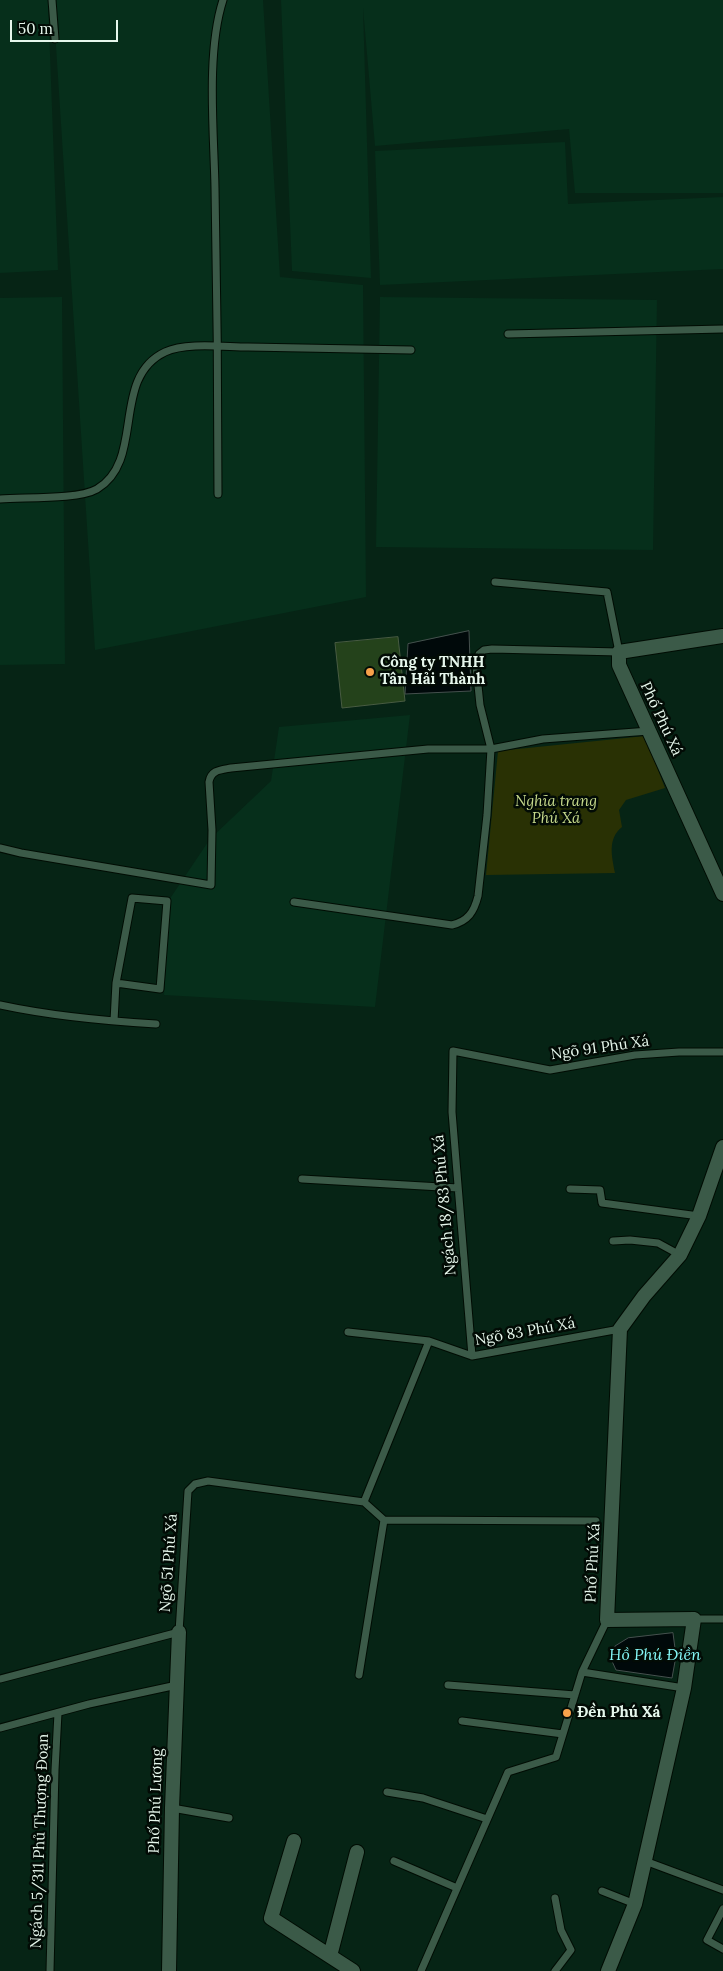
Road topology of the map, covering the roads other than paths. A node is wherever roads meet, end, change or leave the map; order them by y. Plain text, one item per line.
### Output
1 (52, 0) edge
2 (222, 0) edge
3 (55, 40) dead end
4 (723, 329) edge
5 (508, 334) dead end
6 (218, 347) junction
7 (411, 350) dead end
8 (218, 494) dead end
9 (0, 498) edge
10 (495, 582) dead end
11 (723, 636) edge
12 (619, 652) junction
13 (649, 731) junction
14 (491, 748) junction
15 (0, 848) edge
16 (723, 894) edge
17 (294, 902) dead end
18 (116, 983) junction
19 (0, 1005) edge
20 (114, 1021) junction
21 (156, 1024) dead end
22 (453, 1051) joint
23 (723, 1052) edge
24 (723, 1147) edge
25 (302, 1179) dead end
26 (458, 1188) junction
27 (570, 1189) dead end
28 (699, 1216) junction
29 (613, 1242) dead end
30 (680, 1255) junction
31 (620, 1329) junction
32 (348, 1332) dead end
33 (429, 1341) junction
34 (472, 1356) junction
35 (364, 1502) junction
36 (384, 1520) junction
37 (596, 1521) dead end
38 (694, 1619) junction
39 (723, 1619) edge
40 (607, 1620) junction
41 (179, 1632) junction
42 (582, 1672) junction
43 (359, 1675) dead end
44 (0, 1678) edge
45 (177, 1685) junction
46 (448, 1685) dead end
47 (684, 1688) junction
48 (575, 1695) junction
49 (58, 1713) junction
50 (462, 1721) dead end
51 (0, 1728) edge
52 (563, 1734) junction
53 (387, 1792) dead end
54 (172, 1808) junction
55 (228, 1818) dead end
56 (487, 1819) junction
57 (294, 1841) dead end
58 (357, 1852) dead end
59 (394, 1861) dead end
60 (645, 1861) junction
61 (457, 1888) junction
62 (723, 1890) edge
63 (602, 1891) dead end
64 (555, 1898) dead end
65 (635, 1904) junction
66 (723, 1909) edge
67 (723, 1949) edge
68 (330, 1956) junction
69 (50, 1971) edge
70 (169, 1971) edge
71 (352, 1971) edge
72 (421, 1971) edge
73 (556, 1971) edge
74 (608, 1971) edge

1 - 3 lane
2 - 6 lane
4 - 5 lane
6 - 7 lane
6 - 8 lane
6 - 9 lane
10 - 12 lane
11 - 12 street
12 - 13 street, Phố Phú Xá
12 - 14 lane
13 - 14 lane
13 - 16 street, Phố Phú Xá
14 - 15 lane
14 - 17 lane
18 - 18 lane
18 - 20 lane
19 - 20 lane
20 - 21 lane
22 - 23 lane, Ngõ 91 Phú Xá
22 - 26 lane, Ngách 18/83 Phú Xá
24 - 28 street
25 - 26 lane
26 - 34 lane, Ngách 18/83 Phú Xá
27 - 28 lane
28 - 30 street
29 - 30 lane
30 - 31 street
31 - 34 lane, Ngõ 83 Phú Xá
31 - 40 street, Phố Phú Xá
32 - 33 lane, Ngõ 83 Phú Xá
33 - 34 lane, Ngõ 83 Phú Xá
33 - 35 lane
35 - 36 lane
35 - 41 lane, Ngõ 51 Phú Xá
36 - 37 lane
36 - 43 lane
38 - 39 lane
38 - 40 street, Phố Phú Xá
38 - 47 street
40 - 42 lane
41 - 44 lane, Ngõ 51 Phú Xá
41 - 45 street, Phố Phú Lương
42 - 47 lane
42 - 48 lane
45 - 49 lane
45 - 54 street, Phố Phú Lương
46 - 48 lane
47 - 60 street
48 - 52 lane
49 - 51 lane
49 - 69 lane, Ngách 5/311 Phủ Thượng Đoạn
50 - 52 lane
52 - 56 lane
53 - 56 lane
54 - 55 lane
54 - 70 street, Phố Phú Lương
56 - 61 lane
57 - 68 street
58 - 68 street
59 - 61 lane
60 - 62 lane
60 - 65 street
61 - 72 lane
63 - 65 lane
64 - 73 lane
65 - 74 street
66 - 67 lane
68 - 71 street

